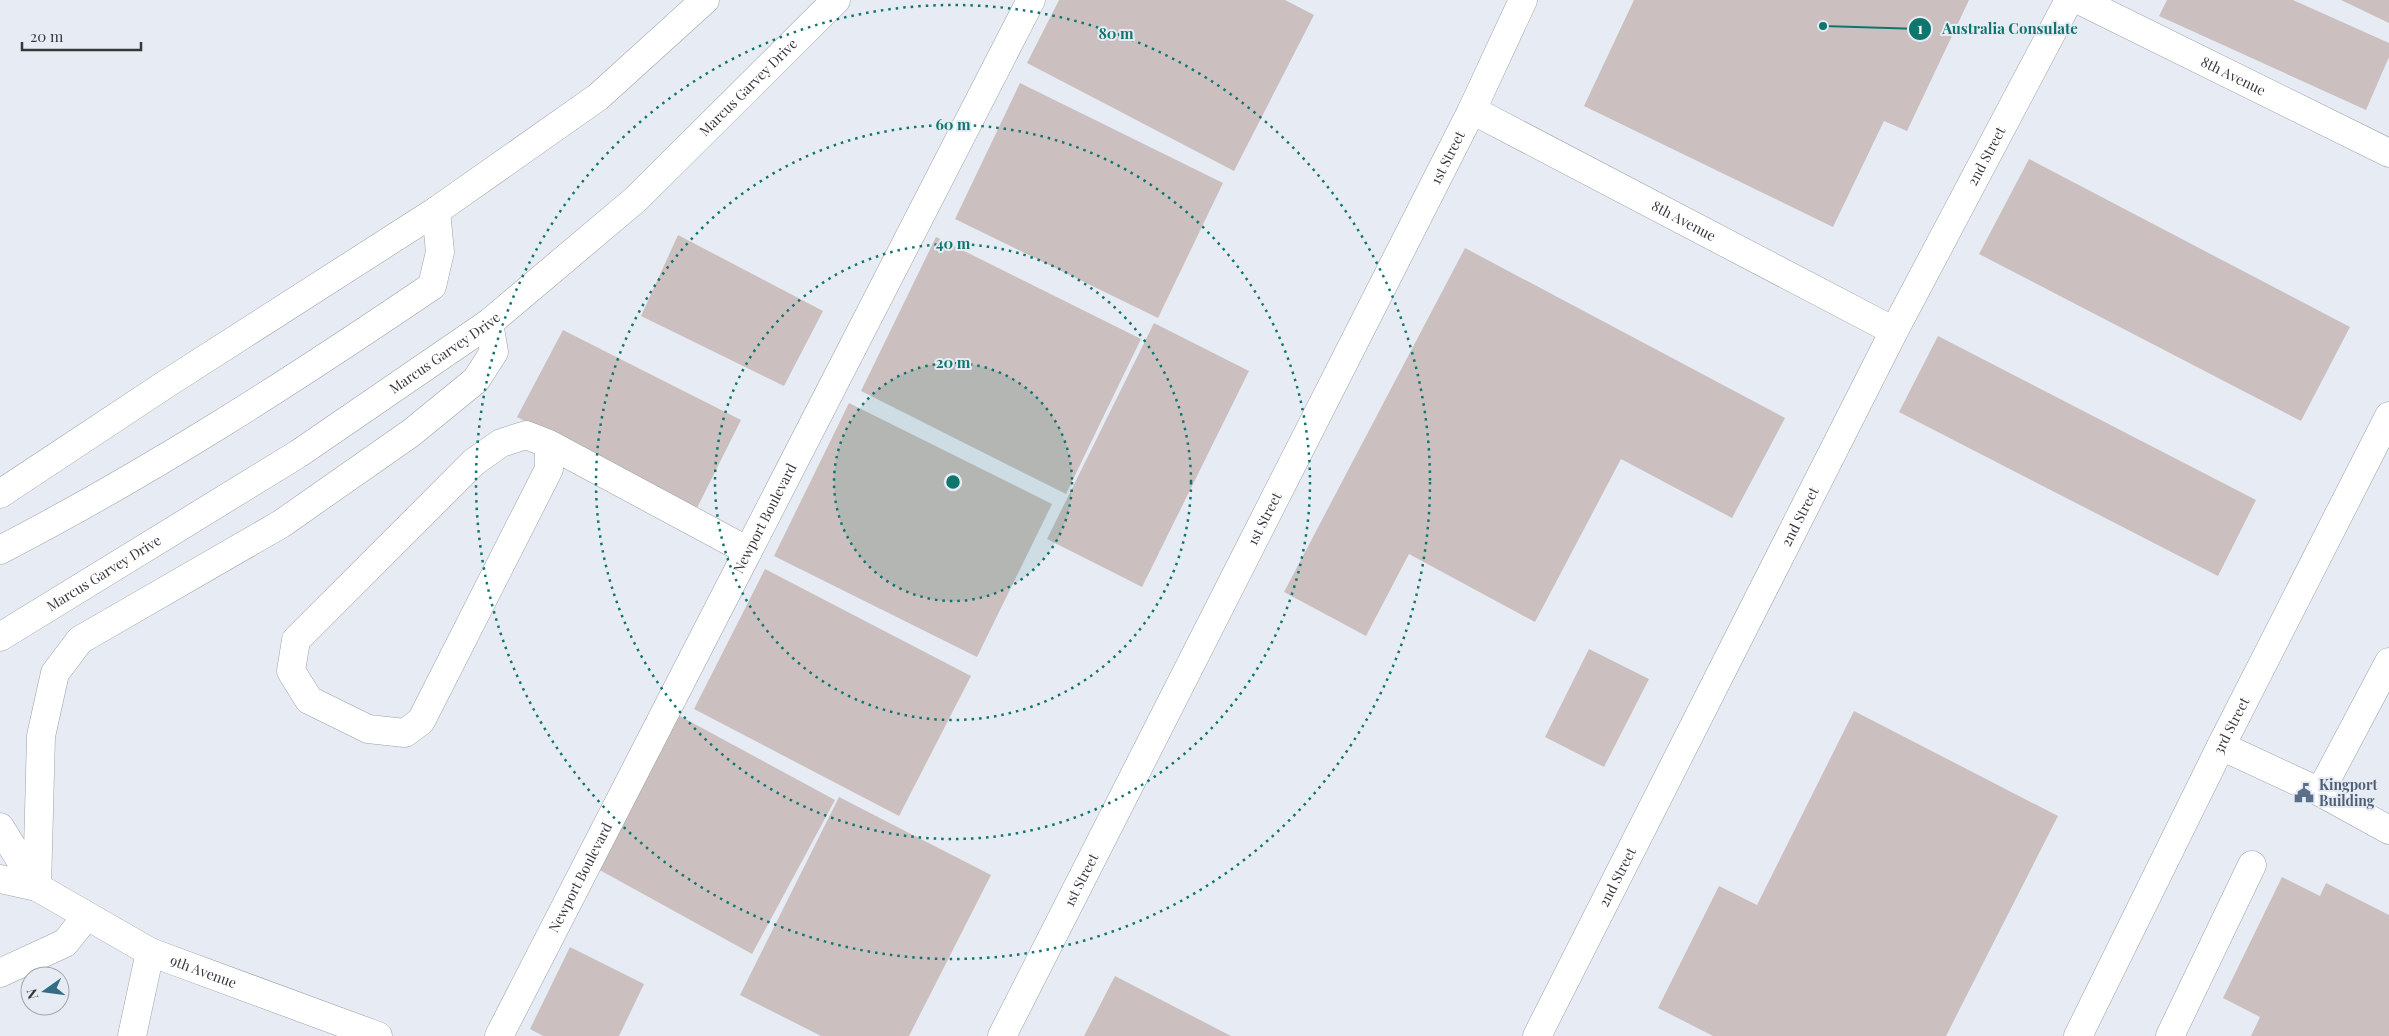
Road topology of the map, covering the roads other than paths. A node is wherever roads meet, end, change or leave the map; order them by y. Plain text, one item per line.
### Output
1 (705, 0) edge
2 (836, 0) edge
3 (1031, 0) edge
4 (1523, 0) edge
5 (2069, 0) edge
6 (2079, 0) edge
7 (1472, 110) junction
8 (2389, 154) edge
9 (436, 211) junction
10 (489, 323) junction
11 (1894, 331) junction
12 (2389, 416) edge
13 (549, 444) junction
14 (0, 494) edge
15 (0, 550) edge
16 (748, 551) junction
17 (0, 638) edge
18 (2389, 662) edge
19 (2221, 746) junction
20 (2320, 792) junction
21 (0, 827) edge
22 (2389, 830) edge
23 (2252, 865) dead end
24 (0, 879) edge
25 (37, 887) junction
26 (86, 917) junction
27 (150, 952) junction
28 (0, 973) edge
29 (132, 1036) edge
30 (378, 1036) edge
31 (499, 1036) edge
32 (1002, 1036) edge
33 (1536, 1036) edge
34 (2078, 1036) edge
35 (2170, 1036) edge

1 - 9 main road
2 - 10 main road, Marcus Garvey Drive
3 - 16 main road, Newport Boulevard
4 - 7 main road, 1st Street
5 - 11 main road, 2nd Street
6 - 8 main road, 8th Avenue
7 - 11 main road, 8th Avenue
7 - 32 main road, 1st Street
9 - 14 main road
9 - 15 main road
10 - 17 main road, Marcus Garvey Drive
10 - 25 main road
11 - 33 main road, 2nd Street
12 - 19 main road, 3rd Street
13 - 13 main road
13 - 16 main road
16 - 31 main road, Newport Boulevard
18 - 20 main road
19 - 20 main road
19 - 34 main road, 3rd Street
20 - 22 main road
21 - 25 main road, 9th Avenue
23 - 35 main road
24 - 25 main road, 9th Avenue
25 - 26 main road, 9th Avenue
26 - 27 main road, 9th Avenue
26 - 28 main road
27 - 29 main road
27 - 30 main road, 9th Avenue

